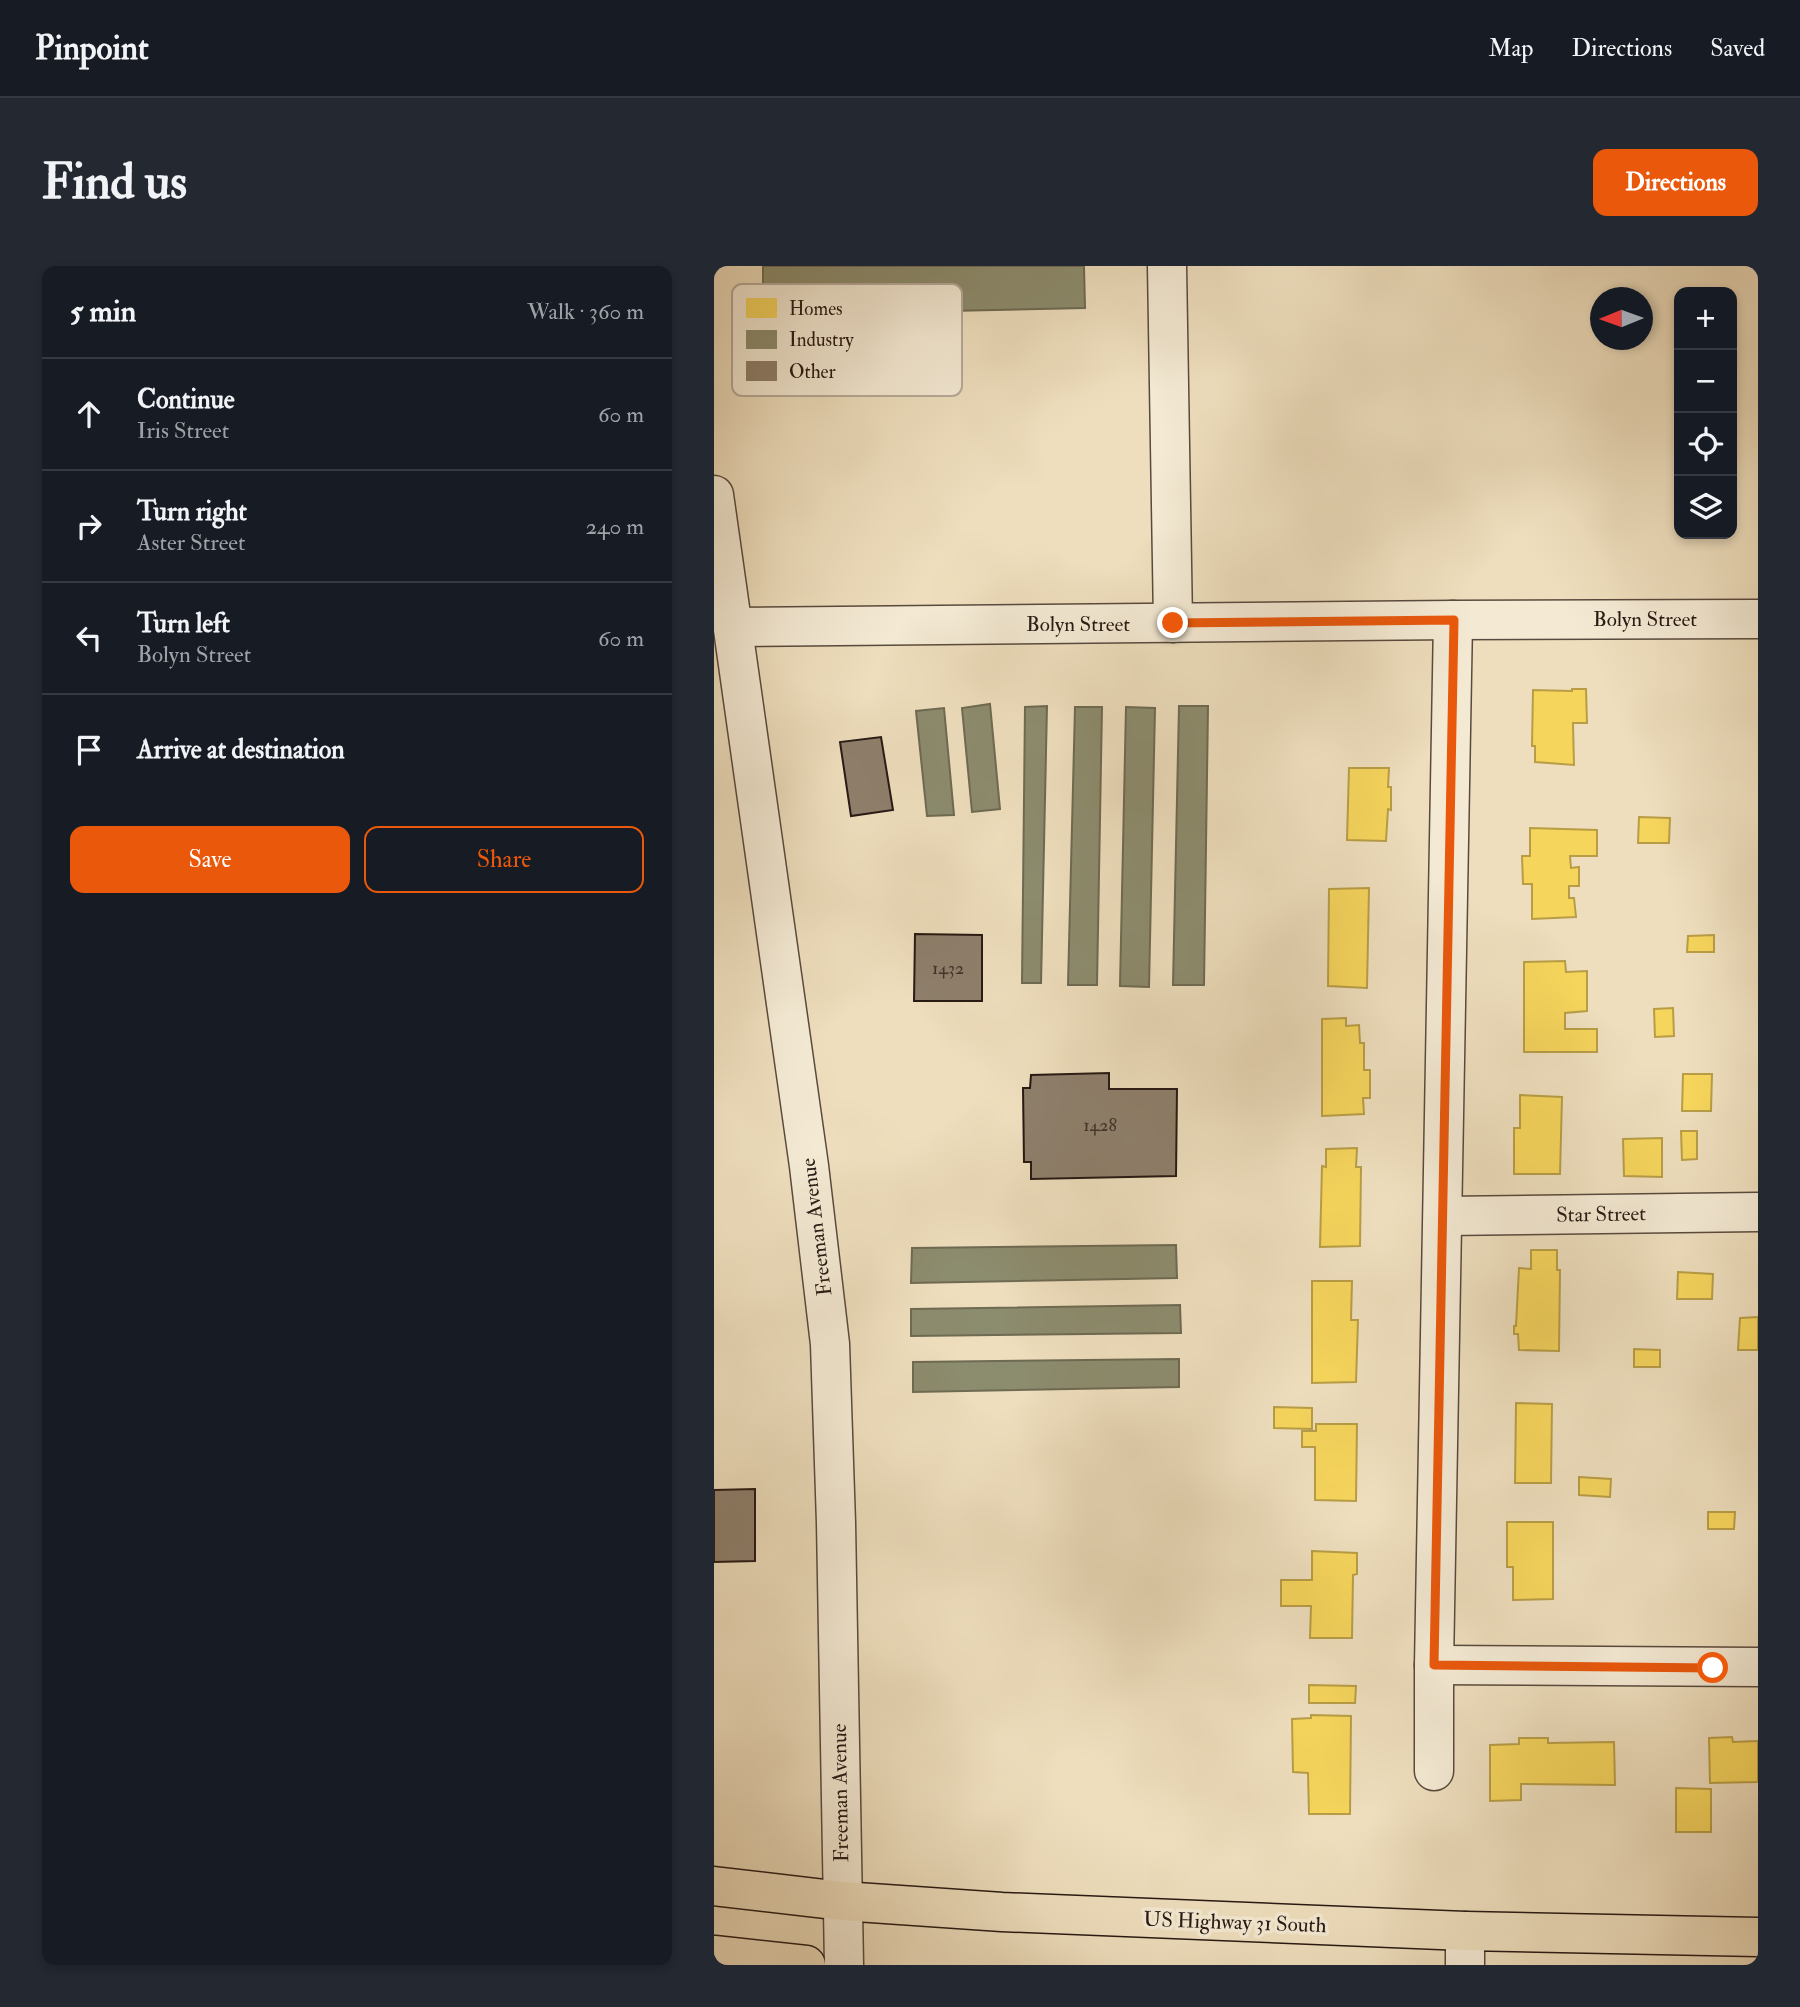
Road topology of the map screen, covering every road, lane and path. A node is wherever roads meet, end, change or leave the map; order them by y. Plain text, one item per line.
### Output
1 (1167, 266) edge
2 (714, 495) edge
3 (1758, 619) edge
4 (1454, 620) junction
5 (1173, 623) junction
6 (733, 626) junction
7 (1758, 1212) edge
8 (1444, 1216) junction
9 (1434, 1665) junction
10 (1758, 1667) edge
11 (1434, 1771) dead end
12 (714, 1886) edge
13 (842, 1901) junction
14 (1758, 1937) edge
15 (1465, 1948) edge
16 (714, 1955) edge
17 (806, 1965) edge
18 (844, 1965) edge

1 - 5 street
2 - 6 street, Freeman Avenue
3 - 4 street, Bolyn Street
4 - 5 street, Bolyn Street
4 - 8 street
5 - 6 street, Bolyn Street
6 - 13 street, Freeman Avenue
7 - 8 street, Star Street
8 - 9 street
9 - 10 street
9 - 11 street
12 - 13 main road, US Highway 31 South
13 - 15 main road, US Highway 31 South
13 - 18 street, Freeman Avenue
14 - 15 main road, US Highway 31 South
16 - 17 main road

